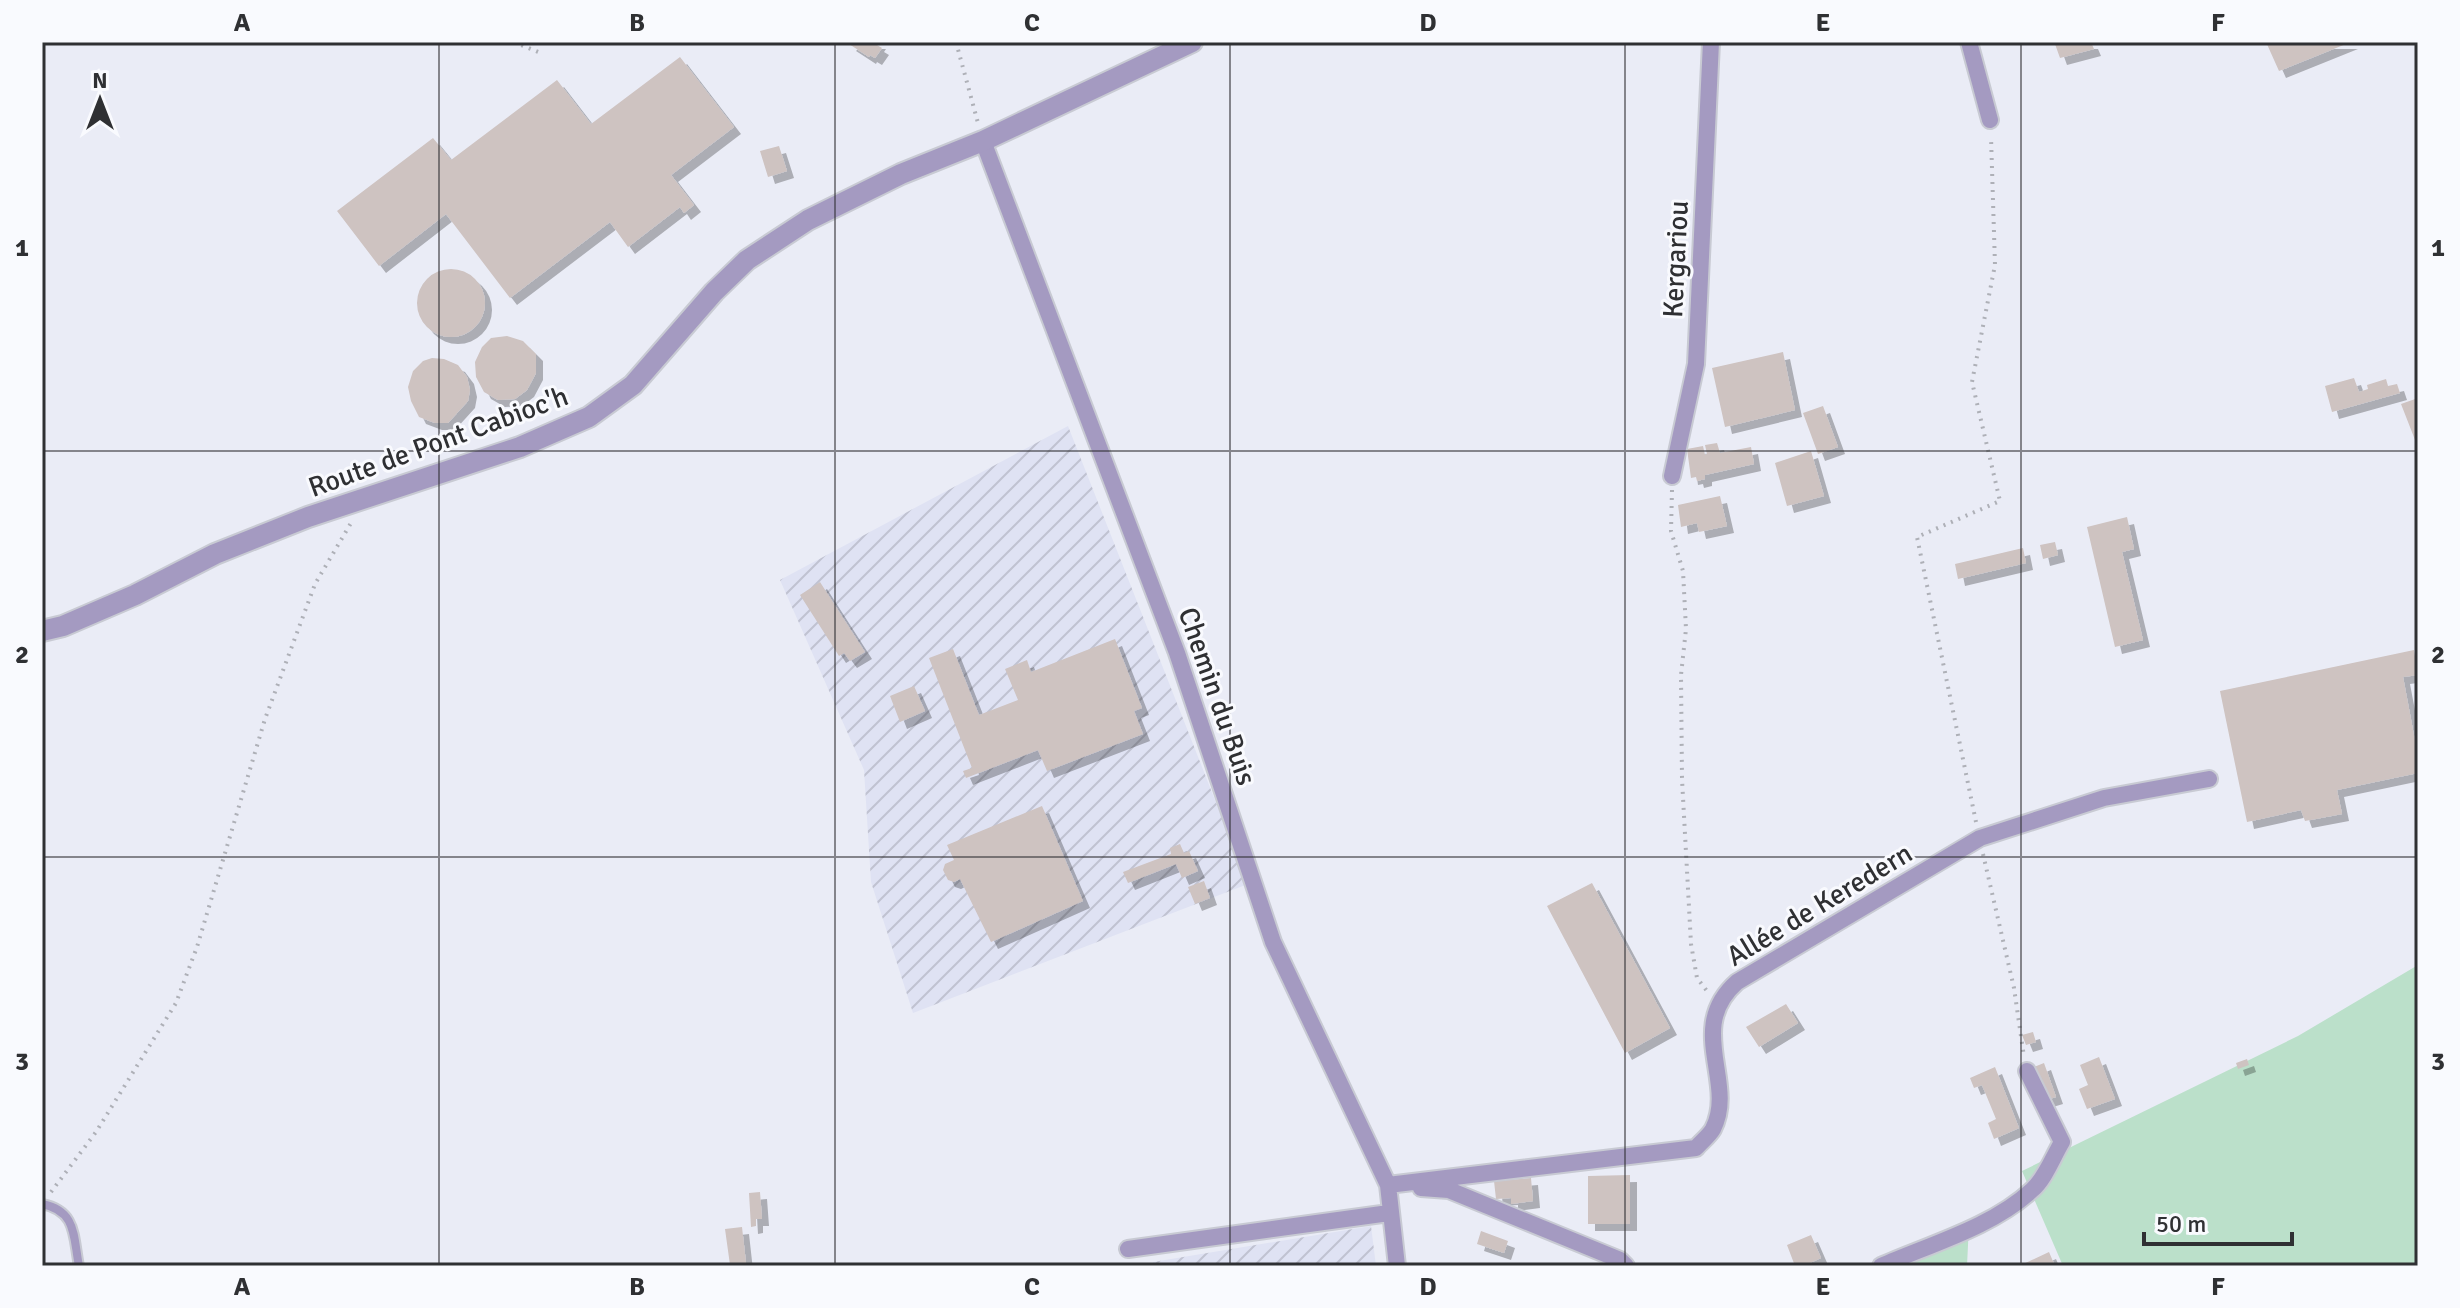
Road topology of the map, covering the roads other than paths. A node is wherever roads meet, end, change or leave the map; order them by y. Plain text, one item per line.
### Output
1 (1192, 42) edge
2 (1711, 42) edge
3 (1969, 42) edge
4 (1990, 120) road end
5 (983, 141) junction
6 (1672, 476) road end
7 (42, 631) edge
8 (2209, 779) dead end
9 (2027, 1071) road end
10 (1388, 1185) junction
11 (43, 1204) edge
12 (1389, 1213) junction
13 (1128, 1249) dead end
14 (79, 1266) edge
15 (1397, 1266) edge
16 (1626, 1266) edge
17 (1881, 1266) edge

1 - 5 street, Route de Pont Cabioc'h
2 - 6 street, Kergariou
3 - 4 street
5 - 7 street, Route de Pont Cabioc'h
5 - 10 street, Chemin du Buis
8 - 10 street, Allée de Keredern
9 - 17 street
10 - 12 street, Chemin du Buis
10 - 16 street
11 - 14 lane
12 - 13 street
12 - 15 street, Chemin du Buis

